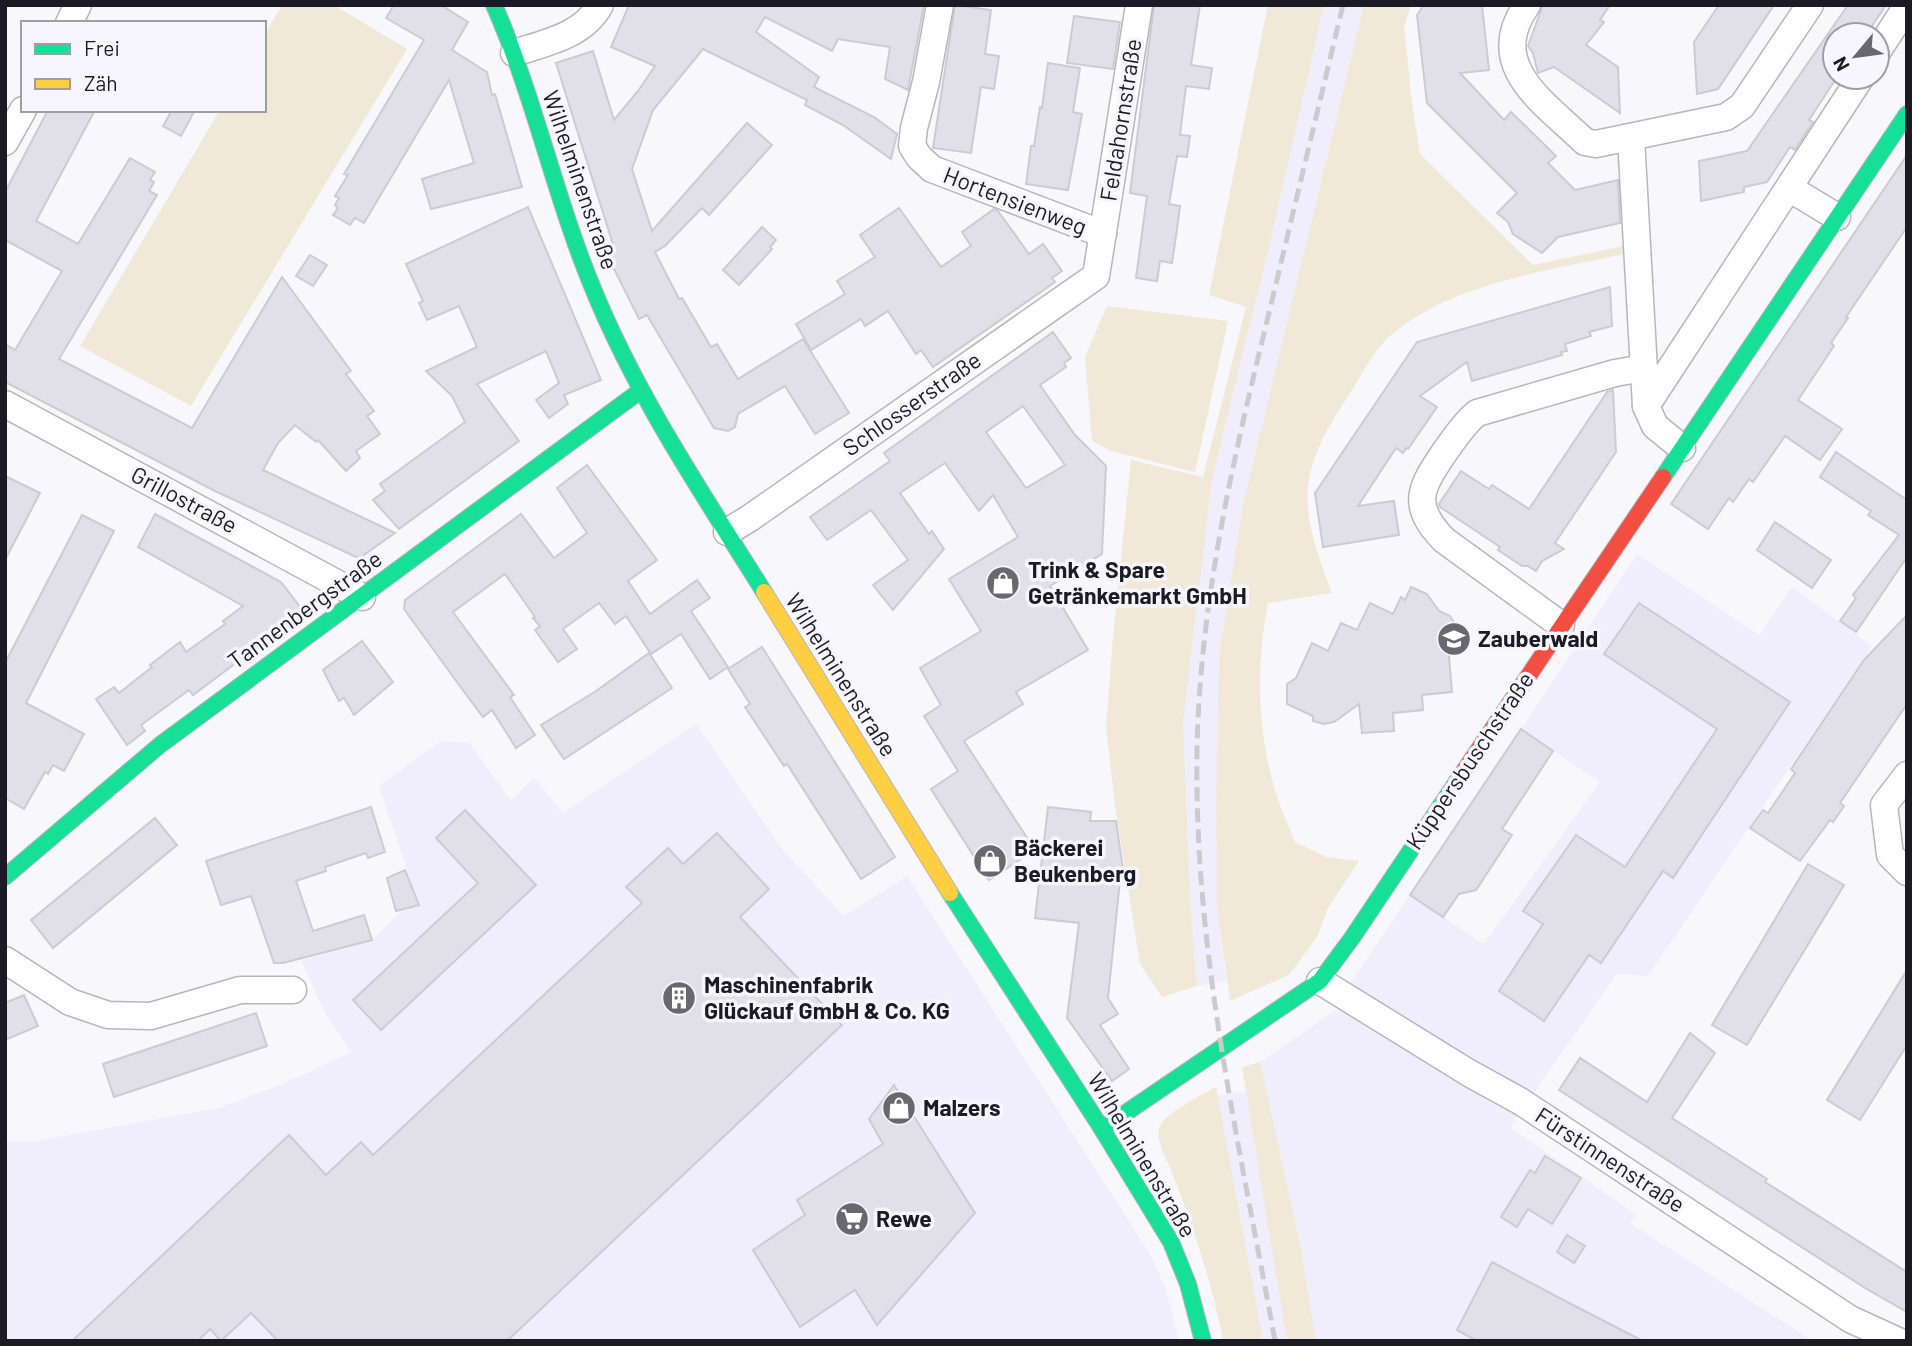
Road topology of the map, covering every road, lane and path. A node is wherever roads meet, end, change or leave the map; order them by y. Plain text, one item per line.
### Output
1 (78, 5) edge
2 (494, 5) edge
3 (600, 5) edge
4 (940, 5) edge
5 (1139, 5) edge
6 (1527, 5) edge
7 (1810, 5) edge
8 (1907, 6) edge
9 (70, 21) edge
10 (1891, 31) edge
11 (514, 53) junction
12 (1852, 91) edge
13 (22, 112) edge
14 (1907, 114) edge
15 (1631, 138) junction
16 (5, 142) edge
17 (1789, 188) junction
18 (1837, 217) junction
19 (1103, 234) junction
20 (1097, 276) joint
21 (1644, 368) junction
22 (640, 391) junction
23 (5, 404) edge
24 (1646, 406) junction
25 (1682, 448) junction
26 (727, 532) junction
27 (362, 597) junction
28 (1561, 625) junction
29 (1907, 775) edge
30 (1907, 872) edge
31 (5, 877) edge
32 (5, 960) edge
33 (1320, 981) junction
34 (293, 990) dead end
35 (1102, 1129) junction
36 (1202, 1341) edge
37 (1898, 1341) edge

1 - 9 street
2 - 11 street, Wilhelminenstraße
3 - 11 street
4 - 19 street, Hortensienweg
5 - 19 street, Feldahornstraße
6 - 15 street
7 - 15 street
8 - 10 street
11 - 22 street, Wilhelminenstraße
12 - 17 street
13 - 16 street
14 - 18 street, Küppersbuschstraße
15 - 21 street
17 - 18 street
17 - 24 street
18 - 25 street, Küppersbuschstraße
19 - 20 street, Feldahornstraße
20 - 26 street, Schlosserstraße
21 - 24 street
21 - 28 street
22 - 26 street, Wilhelminenstraße
22 - 27 street, Tannenbergstraße
23 - 27 street, Grillostraße
24 - 25 street
25 - 28 street, Küppersbuschstraße
26 - 35 street, Wilhelminenstraße
27 - 31 street, Tannenbergstraße
28 - 33 street, Küppersbuschstraße
29 - 30 street
32 - 34 street
33 - 35 street, Küppersbuschstraße
33 - 37 street, Fürstinnenstraße
35 - 36 street, Wilhelminenstraße

